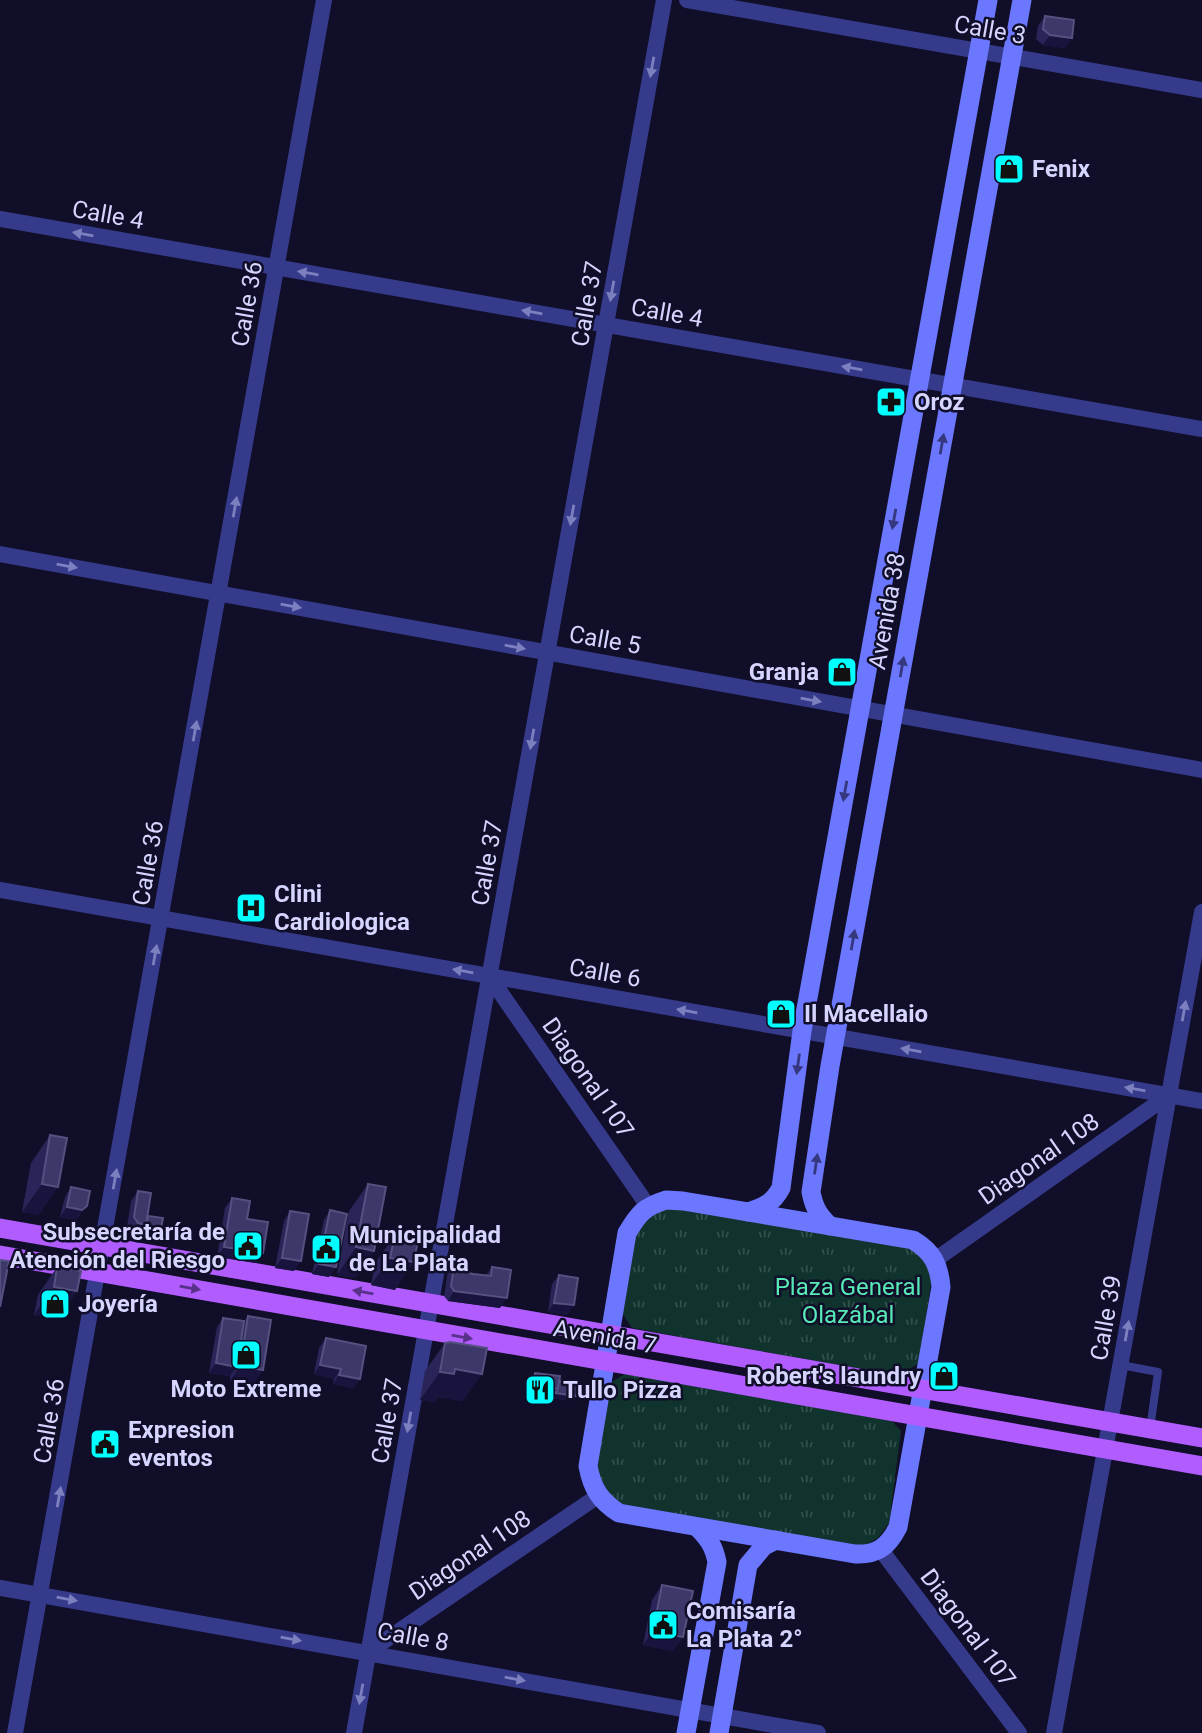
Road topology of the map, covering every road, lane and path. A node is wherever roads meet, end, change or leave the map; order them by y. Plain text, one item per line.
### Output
1 (324, 0) edge
2 (664, 0) edge
3 (687, 0) edge
4 (988, 0) edge
5 (1022, 0) edge
6 (978, 51) junction
7 (1012, 57) junction
8 (1202, 90) edge
9 (0, 219) edge
10 (277, 268) junction
11 (606, 325) junction
12 (920, 380) junction
13 (953, 385) junction
14 (1202, 429) edge
15 (0, 554) edge
16 (219, 593) junction
17 (547, 652) junction
18 (860, 709) junction
19 (894, 715) junction
20 (1202, 770) edge
21 (0, 890) edge
22 (1202, 912) edge
23 (162, 919) junction
24 (489, 976) junction
25 (803, 1031) junction
26 (836, 1037) junction
27 (1169, 1095) junction
28 (1202, 1101) edge
29 (648, 1206) junction
30 (748, 1212) junction
31 (830, 1226) junction
32 (0, 1228) edge
33 (103, 1246) junction
34 (0, 1255) edge
35 (935, 1260) junction
36 (99, 1272) junction
37 (430, 1303) junction
38 (426, 1331) junction
39 (610, 1335) junction
40 (606, 1362) junction
41 (1121, 1365) junction
42 (923, 1390) junction
43 (918, 1417) junction
44 (1110, 1422) junction
45 (1150, 1429) junction
46 (1202, 1438) edge
47 (1105, 1450) junction
48 (1202, 1466) edge
49 (598, 1496) junction
50 (697, 1527) junction
51 (776, 1540) junction
52 (881, 1550) junction
53 (0, 1588) edge
54 (41, 1595) junction
55 (368, 1652) junction
56 (691, 1711) junction
57 (720, 1725) edge
58 (15, 1733) edge
59 (354, 1733) edge
60 (686, 1733) edge
61 (818, 1733) edge
62 (1019, 1733) edge
63 (1055, 1733) edge

1 - 10 street, Calle 36
2 -> 11 street, Calle 37
3 - 6 street, Calle 3
4 - 6 main road, Avenida 38
5 - 7 main road, Avenida 38
6 - 7 street, Calle 3
6 - 12 main road, Avenida 38
7 - 8 street, Calle 3
7 - 13 main road, Avenida 38
10 -> 9 street, Calle 4
11 -> 10 street, Calle 4
16 -> 10 street, Calle 36
12 -> 11 street, Calle 4
11 -> 17 street, Calle 37
12 - 13 street, Calle 4
12 -> 18 main road, Avenida 38
13 - 14 street, Calle 4
19 -> 13 main road, Avenida 38
15 -> 16 street, Calle 5
16 -> 17 street, Calle 5
23 -> 16 street, Calle 36
17 -> 18 street, Calle 5
17 -> 24 street, Calle 37
18 - 19 street, Calle 5
18 -> 25 main road, Avenida 38
19 - 20 street, Calle 5
26 -> 19 main road, Avenida 38
21 - 23 street, Calle 6
27 -> 22 street, Calle 39
24 -> 23 street, Calle 6
33 -> 23 street, Calle 36
25 -> 24 street, Calle 6
24 - 29 street, Diagonal 107
24 - 37 street, Calle 37
25 - 26 street, Calle 6
25 -> 30 main road, Avenida 38
27 -> 26 street, Calle 6
31 -> 26 main road, Avenida 38
27 - 28 street, Calle 6
27 - 35 street, Diagonal 108
41 -> 27 street, Calle 39
29 - 30 main road
29 - 39 main road
30 - 31 main road
31 - 35 main road
32 - 33 main road, Avenida 7
33 - 36 street, Calle 36
37 -> 33 main road, Avenida 7
34 - 36 main road, Avenida 7
35 - 42 main road
36 -> 38 main road, Avenida 7
54 -> 36 street, Calle 36
37 - 38 street, Calle 37
37 - 39 main road, Avenida 7
38 -> 40 main road, Avenida 7
38 -> 55 street, Calle 37
39 - 40 main road
39 - 42 main road, Avenida 7
40 - 43 main road, Avenida 7
40 - 49 main road
41 - 44 street, Calle 39
41 - 45 lane
42 - 43 main road
42 - 44 main road, Avenida 7
43 - 47 main road, Avenida 7
43 - 52 main road
44 - 45 main road, Avenida 7
44 - 47 street, Calle 39
45 - 46 main road, Avenida 7
47 - 48 main road, Avenida 7
47 - 63 street, Calle 39
49 - 50 main road
49 - 55 street, Diagonal 108
50 - 51 main road
50 - 56 main road
51 - 52 main road
51 - 57 main road
52 - 62 street, Diagonal 107
53 - 54 street, Calle 8
54 -> 55 street, Calle 8
54 - 58 street, Calle 36
55 -> 56 street, Calle 8
55 -> 59 street, Calle 37
56 - 57 street, Calle 8
56 - 60 main road
57 - 61 street, Calle 8

